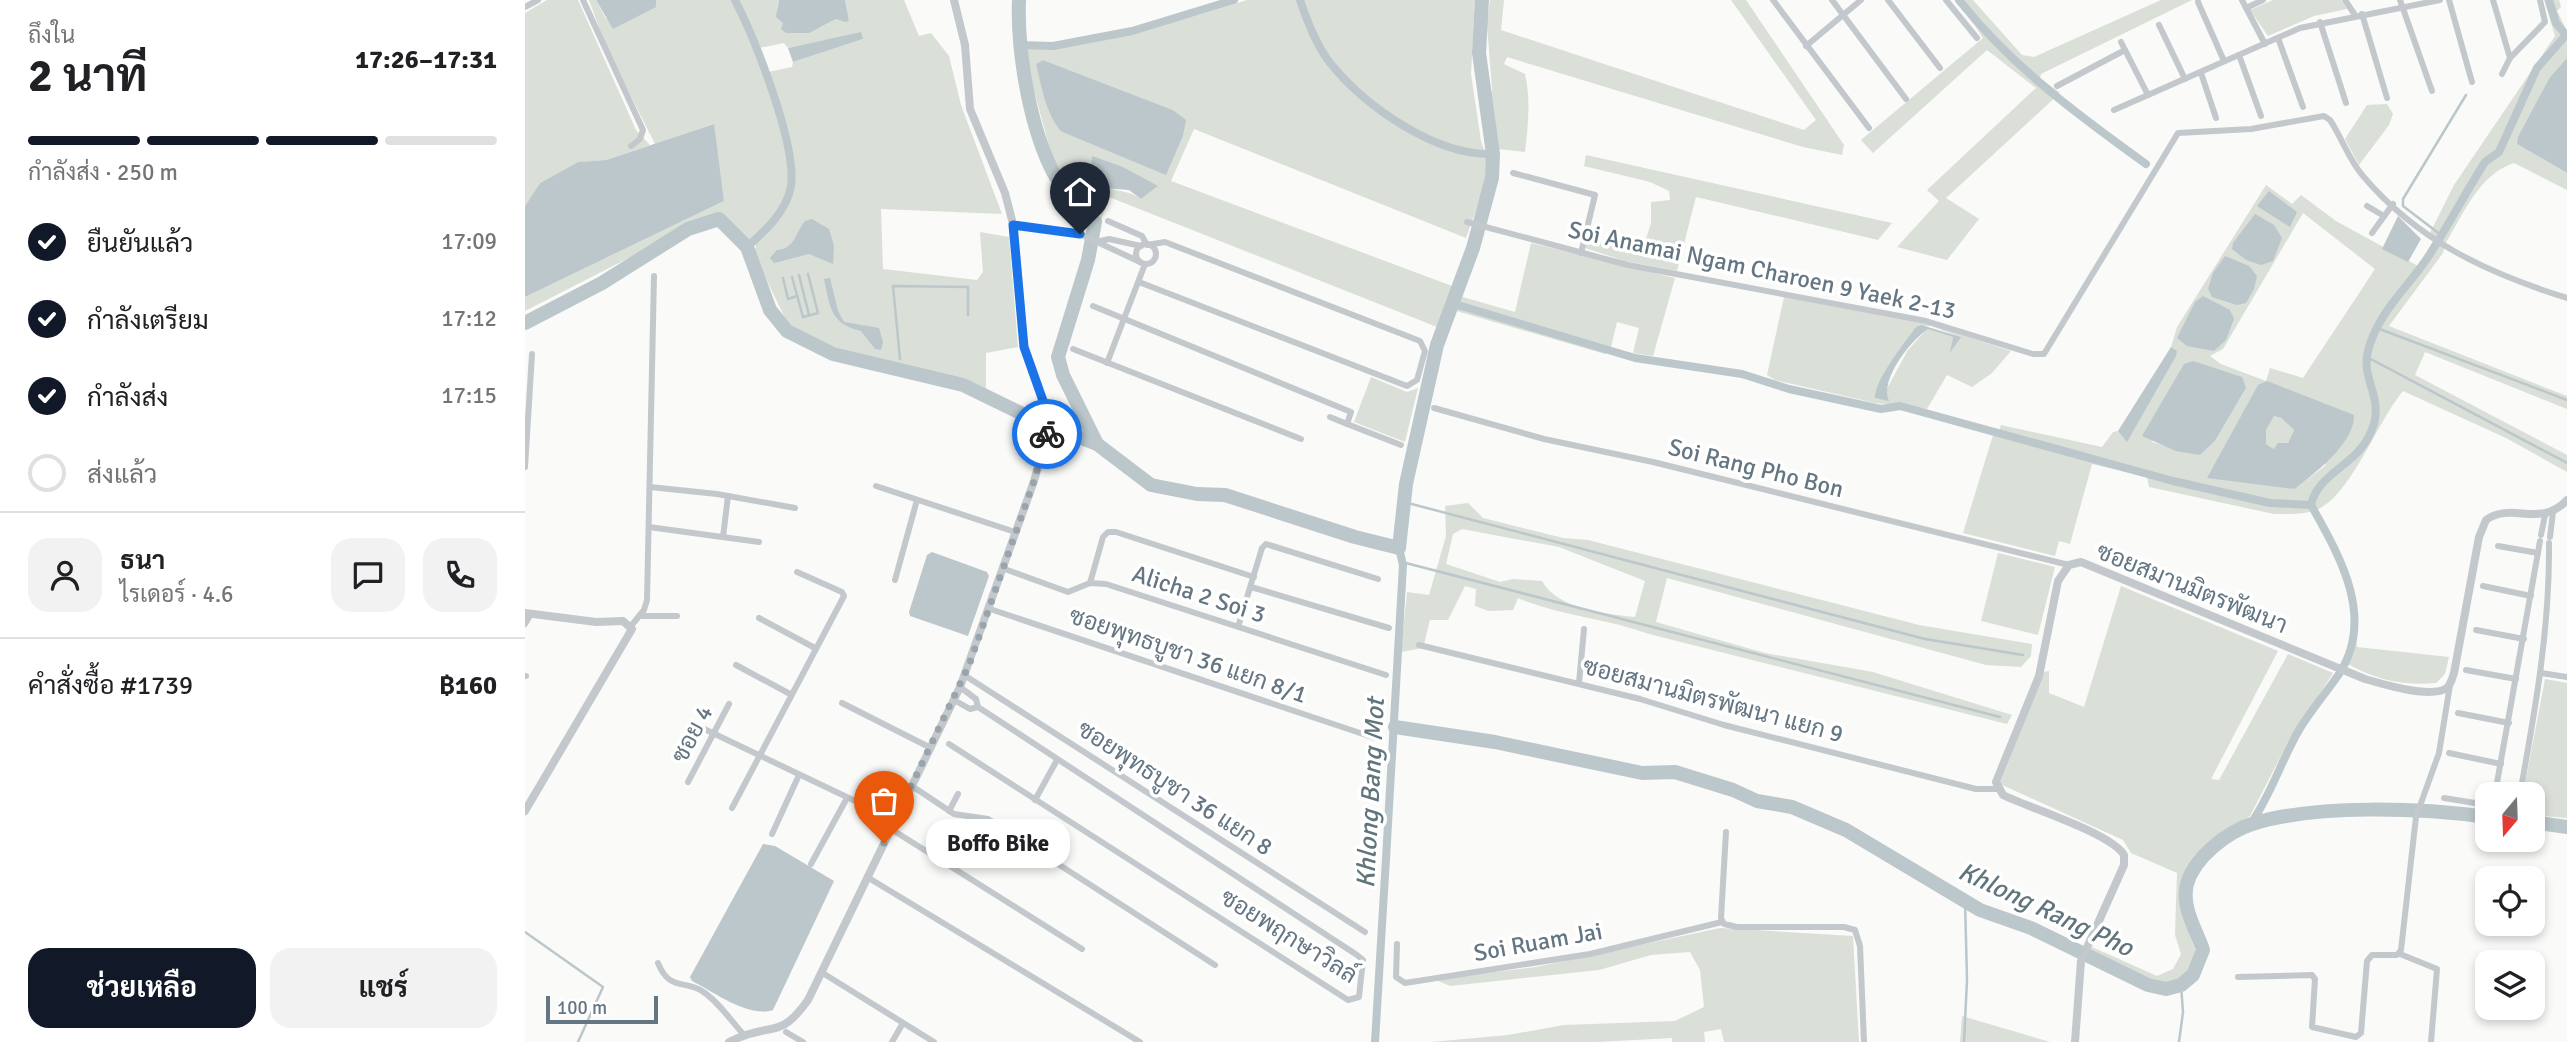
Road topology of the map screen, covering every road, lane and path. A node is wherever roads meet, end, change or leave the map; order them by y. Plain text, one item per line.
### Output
1 (538, 0) edge
2 (583, 0) edge
3 (954, 0) edge
4 (1773, 0) edge
5 (1832, 0) edge
6 (1861, 0) edge
7 (1888, 0) edge
8 (1947, 0) edge
9 (2242, 0) edge
10 (2263, 0) edge
11 (2345, 0) edge
12 (2400, 0) edge
13 (2440, 0) edge
14 (2449, 0) edge
15 (2493, 0) edge
16 (2540, 0) edge
17 (2198, 2) dead end
18 (525, 7) edge
19 (2246, 8) junction
20 (2406, 8) junction
21 (2358, 14) junction
22 (1843, 15) junction
23 (2320, 22) junction
24 (2159, 24) dead end
25 (1977, 38) dead end
26 (2278, 38) junction
27 (2120, 42) dead end
28 (2265, 44) junction
29 (1806, 46) junction
30 (2125, 50) junction
31 (2239, 55) junction
32 (2510, 58) junction
33 (2224, 61) junction
34 (1940, 68) dead end
35 (2200, 72) junction
36 (2502, 74) dead end
37 (2185, 79) junction
38 (2472, 82) dead end
39 (2057, 86) dead end
40 (2433, 91) dead end
41 (2148, 95) junction
42 (2387, 98) dead end
43 (1906, 99) dead end
44 (2346, 103) dead end
45 (2303, 107) dead end
46 (2115, 110) dead end
47 (2261, 116) dead end
48 (2216, 118) dead end
49 (1869, 128) dead end
50 (631, 146) dead end
51 (1513, 173) dead end
52 (2393, 204) junction
53 (2367, 206) dead end
54 (2384, 216) junction
55 (1108, 221) dead end
56 (1467, 222) dead end
57 (1013, 225) junction
58 (2372, 233) dead end
59 (1098, 241) junction
60 (1144, 245) junction
61 (1581, 253) junction
62 (1142, 263) junction
63 (654, 276) dead end
64 (1139, 282) junction
65 (2567, 298) edge
66 (1093, 306) dead end
67 (1124, 320) junction
68 (1073, 349) dead end
69 (532, 354) dead end
70 (1107, 363) junction
71 (1434, 408) dead end
72 (1330, 417) dead end
73 (1347, 424) junction
74 (1301, 439) dead end
75 (1401, 445) dead end
76 (525, 467) edge
77 (650, 486) junction
78 (876, 486) dead end
79 (727, 496) junction
80 (916, 500) junction
81 (2567, 500) edge
82 (795, 508) dead end
83 (2549, 514) junction
84 (649, 527) junction
85 (1015, 532) junction
86 (723, 537) junction
87 (759, 542) dead end
88 (2549, 543) junction
89 (2540, 544) junction
90 (2498, 546) dead end
91 (2070, 565) junction
92 (1002, 568) junction
93 (797, 572) dead end
94 (1254, 578) junction
95 (1378, 579) dead end
96 (895, 580) dead end
97 (1090, 583) junction
98 (2483, 586) dead end
99 (1251, 587) junction
100 (2531, 596) junction
101 (990, 609) junction
102 (528, 614) edge
103 (640, 616) junction
104 (677, 616) dead end
105 (759, 618) dead end
106 (525, 624) edge
107 (631, 625) junction
108 (1238, 627) junction
109 (1389, 628) dead end
110 (1584, 629) dead end
111 (2476, 630) dead end
112 (2524, 639) junction
113 (1419, 645) dead end
114 (815, 648) junction
115 (736, 666) dead end
116 (2466, 670) dead end
117 (2541, 673) junction
118 (964, 675) junction
119 (1386, 675) dead end
120 (2567, 677) edge
121 (2517, 679) junction
122 (1579, 683) junction
123 (2450, 685) junction
124 (960, 687) junction
125 (790, 694) junction
126 (954, 700) junction
127 (842, 703) dead end
128 (730, 704) dead end
129 (978, 707) junction
130 (2458, 713) dead end
131 (2509, 723) junction
132 (698, 726) dead end
133 (715, 735) junction
134 (1375, 738) dead end
135 (949, 744) dead end
136 (930, 748) junction
137 (2449, 753) dead end
138 (760, 756) junction
139 (1056, 760) junction
140 (2501, 764) junction
141 (799, 775) junction
142 (688, 782) dead end
143 (2497, 782) edge
144 (2522, 782) edge
145 (912, 786) junction
146 (1997, 789) junction
147 (958, 794) dead end
148 (847, 797) junction
149 (2444, 798) dead end
150 (1035, 800) junction
151 (2475, 803) edge
152 (732, 808) dead end
153 (525, 811) edge
154 (949, 811) junction
155 (893, 825) junction
156 (1726, 832) dead end
157 (772, 834) dead end
158 (811, 864) dead end
159 (867, 877) junction
160 (1722, 922) junction
161 (1365, 932) dead end
162 (1397, 944) dead end
163 (1081, 948) dead end
164 (2400, 954) junction
165 (659, 963) dead end
166 (1215, 965) dead end
167 (821, 972) junction
168 (2238, 977) dead end
169 (903, 1023) junction
170 (786, 1032) junction
171 (744, 1035) junction
172 (729, 1042) edge
173 (803, 1042) edge
174 (893, 1042) edge
175 (934, 1042) edge
176 (1140, 1042) edge
177 (1864, 1042) edge
178 (2075, 1042) edge
179 (2431, 1042) edge

1 - 18 street
2 - 50 street
3 - 57 street
4 - 29 street
5 - 22 street
6 - 22 street
7 - 34 street
8 - 25 street
9 - 19 street
10 - 19 street
11 - 21 street
12 - 20 street
13 - 20 street
14 - 38 street
15 - 32 street
16 - 32 street
17 - 33 street
19 - 28 street
20 - 21 street
20 - 40 street
21 - 23 street
21 - 42 street
22 - 29 street
22 - 43 street
23 - 26 street
23 - 44 street
24 - 37 street
26 - 28 street
26 - 45 street
27 - 30 street
28 - 31 street
29 - 49 street
30 - 39 street
30 - 41 street
31 - 33 street
31 - 47 street
32 - 36 street
33 - 35 street
35 - 37 street
35 - 48 street
37 - 41 street
41 - 46 street
51 - 61 street
52 - 54 street
52 - 61 street, Soi Anamai Ngam Charoen 9 Yaek 2-13
52 - 65 street, Soi Anamai Ngam Charoen 9 Yaek 2-13
53 - 54 street
54 - 58 street
55 - 60 street
56 - 61 street, Soi Anamai Ngam Charoen 9 Yaek 2-13
57 - 59 street
57 - 85 street
59 - 60 street
59 - 62 street
60 - 62 street
60 - 62 street
60 - 64 street
62 - 64 street
63 - 77 street
64 - 67 street
66 - 67 street
67 - 70 street
67 - 73 street
68 - 70 street
69 - 76 street
70 - 74 street
71 - 91 street, Soi Rang Pho Bon
72 - 73 street
73 - 75 street
77 - 79 street
77 - 84 street
78 - 80 street
79 - 82 street
79 - 86 street
80 - 85 street
80 - 96 street
81 - 83 street
83 - 88 street
83 - 89 street
83 - 123 street
84 - 86 street
84 - 103 street
85 - 92 street
86 - 87 street
88 - 89 street
88 - 117 street
89 - 90 street
89 - 100 street
91 - 123 street, ซอยสมานมิตรพัฒนา
91 - 146 street, ซอยสมานมิตรพัฒนา
92 - 97 street, Alicha 2 Soi 3
92 - 101 street
93 - 114 street
94 - 95 street
94 - 97 street
94 - 99 street
97 - 108 street, Alicha 2 Soi 3
98 - 100 street
99 - 108 street
99 - 109 street
100 - 112 street
101 - 118 street
101 - 134 street, ซอยพุทธบูชา 36 แยก 8/1
102 - 106 street
102 - 107 street
103 - 104 street
103 - 107 street
105 - 114 street
107 - 153 street
108 - 119 street, Alicha 2 Soi 3
110 - 122 street
111 - 112 street
112 - 121 street
113 - 122 street, ซอยสมานมิตรพัฒนา แยก 9
114 - 125 street
115 - 125 street
116 - 121 street
117 - 120 street
117 - 144 street
118 - 124 street
118 - 161 street, ซอยพุทธบูชา 36 แยก 8
121 - 131 street
122 - 146 street, ซอยสมานมิตรพัฒนา แยก 9
123 - 164 street
124 - 126 street
124 - 129 street, ซอยพฤกษาวิลล์
125 - 138 street
126 - 129 street, ซอยพฤกษาวิลล์
126 - 136 street
127 - 136 street
128 - 133 street, ซอย 4
129 - 139 street, ซอยพฤกษาวิลล์
130 - 131 street
131 - 140 street
132 - 133 street
133 - 138 street
133 - 142 street, ซอย 4
135 - 150 street, ซอยพฤกษาวิลล์
136 - 145 street
137 - 140 street
138 - 141 street
138 - 152 street
139 - 150 street
139 - 150 street, ซอยพฤกษาวิลล์
140 - 143 street
141 - 148 street
141 - 157 street
145 - 154 street
145 - 155 street
146 - 178 street
147 - 154 street
148 - 155 street
148 - 158 street
149 - 151 street
154 - 166 street
155 - 159 street
155 - 163 street
156 - 160 street
159 - 167 street
159 - 176 street
160 - 162 street, Soi Ruam Jai
160 - 177 street, Soi Ruam Jai
164 - 168 street
164 - 179 street
165 - 171 street
167 - 169 street
167 - 170 street
169 - 174 street
169 - 175 street
170 - 171 street
170 - 173 street
171 - 172 street

